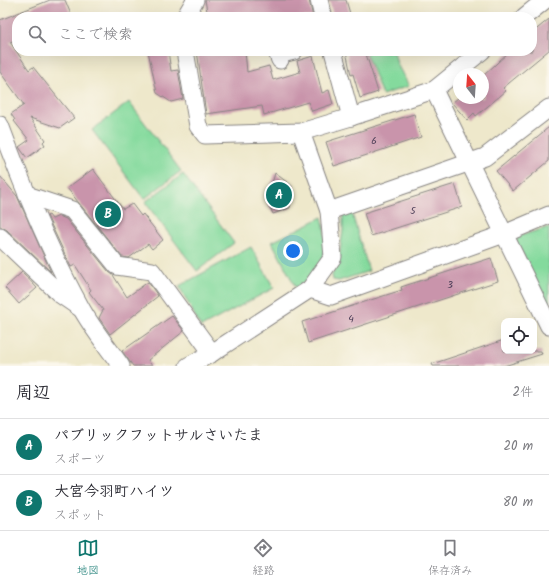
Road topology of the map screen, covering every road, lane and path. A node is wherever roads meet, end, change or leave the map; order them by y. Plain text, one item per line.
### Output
1 (195, 0) edge
2 (319, 0) edge
3 (545, 0) edge
4 (188, 12) edge
5 (322, 12) edge
6 (530, 12) edge
7 (186, 56) edge
8 (334, 56) edge
9 (476, 56) edge
10 (434, 90) junction
11 (549, 108) edge
12 (351, 117) junction
13 (0, 125) edge
14 (301, 132) junction
15 (470, 163) junction
16 (27, 195) junction
17 (330, 211) junction
18 (549, 215) edge
19 (504, 234) junction
20 (0, 237) edge
21 (310, 289) junction
22 (80, 308) junction
23 (549, 326) edge
24 (212, 353) junction
25 (121, 366) edge
26 (188, 366) edge

1 - 4 street
2 - 5 street
3 - 6 street
7 - 14 street
8 - 12 street
9 - 10 street
10 - 12 street
10 - 15 street
11 - 15 street
12 - 14 street
13 - 16 street
14 - 17 street
15 - 17 street
15 - 19 street
16 - 22 street
16 - 24 street
17 - 21 street
18 - 19 street
19 - 21 street
19 - 23 street
20 - 22 street
21 - 24 street
22 - 25 street
24 - 26 street

